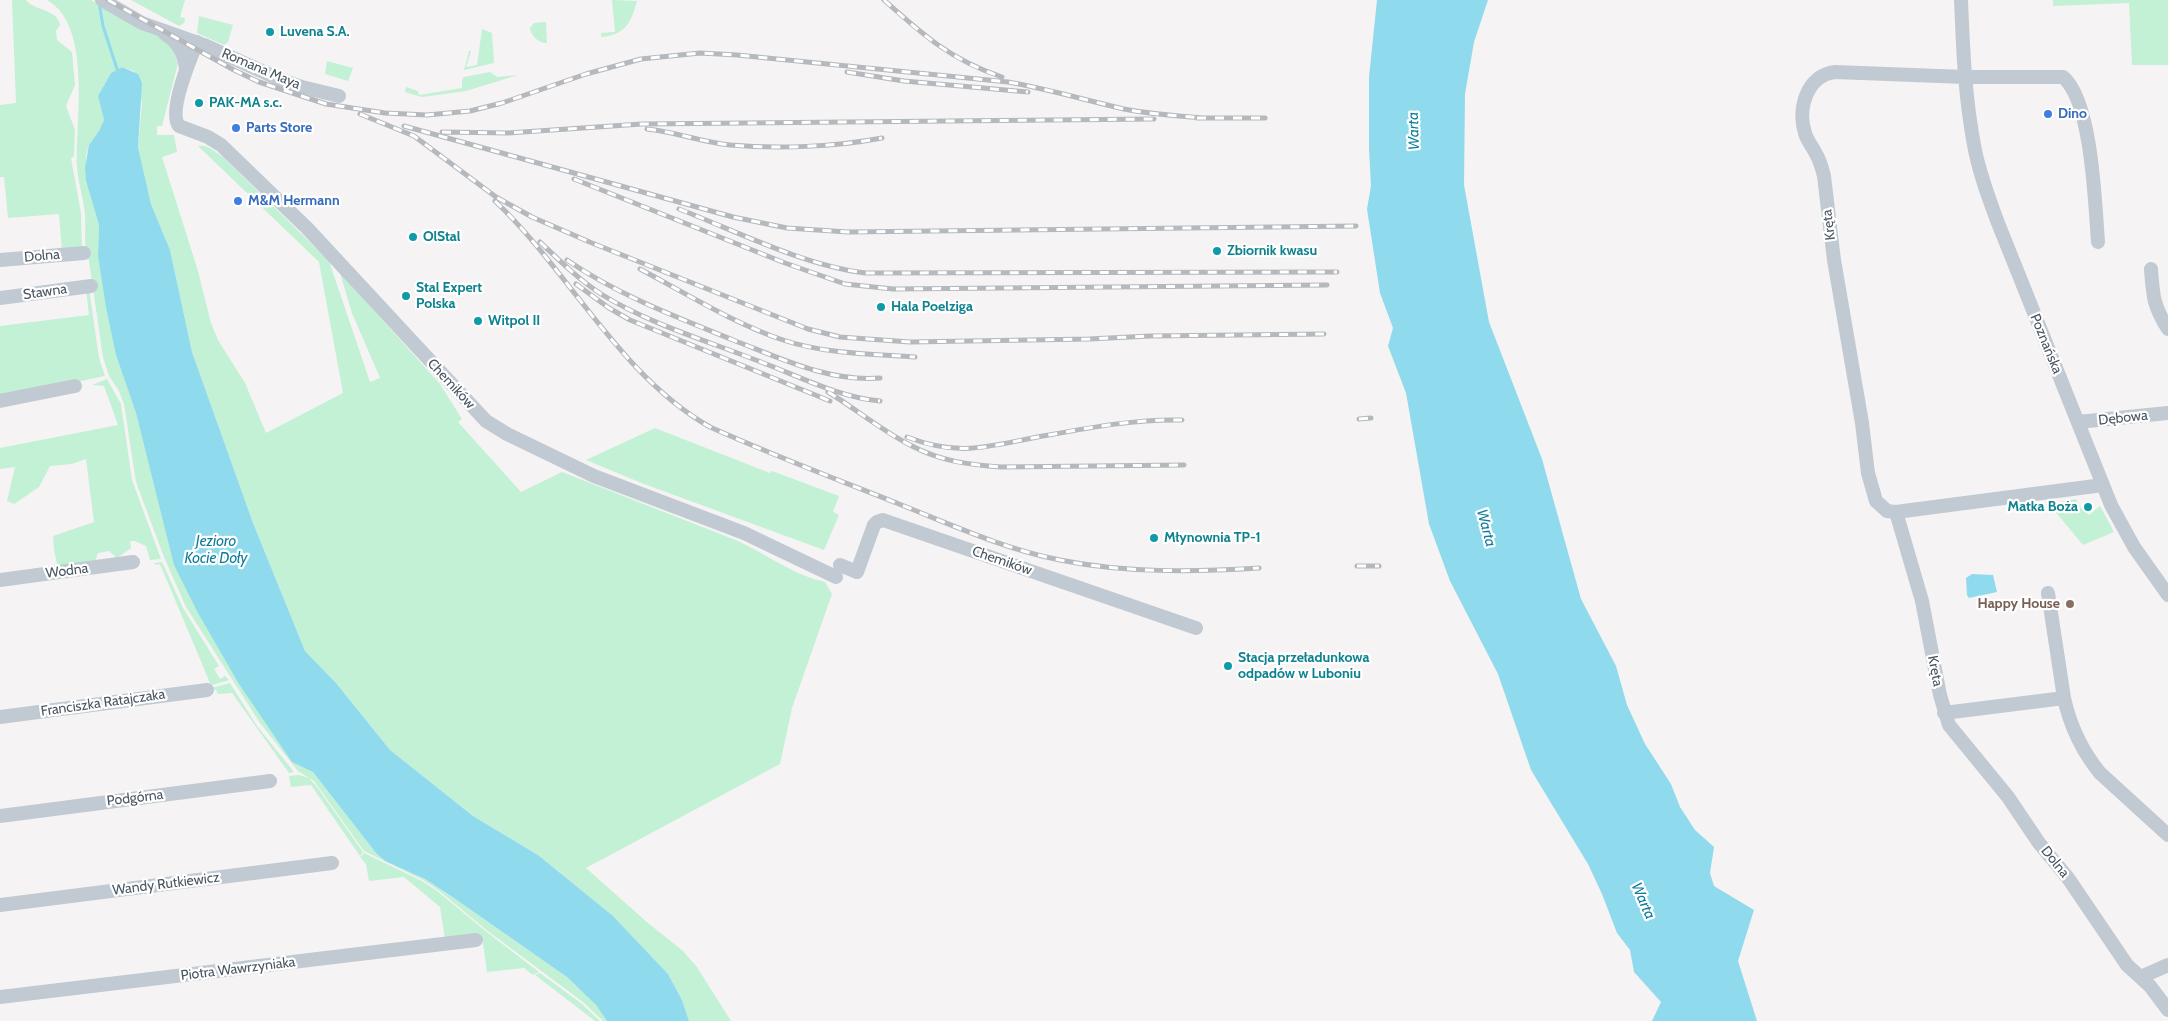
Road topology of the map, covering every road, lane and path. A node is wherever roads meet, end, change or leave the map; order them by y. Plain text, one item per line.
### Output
1 (102, 0) edge
2 (115, 0) edge
3 (1961, 0) edge
4 (135, 16) junction
5 (190, 40) junction
6 (186, 71) junction
7 (1964, 77) junction
8 (339, 96) dead end
9 (2098, 242) dead end
10 (84, 253) dead end
11 (0, 260) edge
12 (2151, 269) dead end
13 (91, 286) dead end
14 (0, 298) edge
15 (2168, 329) edge
16 (76, 386) dead end
17 (0, 401) edge
18 (2168, 413) edge
19 (2078, 422) junction
20 (2102, 485) junction
21 (1896, 512) junction
22 (133, 562) dead end
23 (0, 580) edge
24 (2048, 593) dead end
25 (2168, 595) edge
26 (1196, 628) dead end
27 (207, 690) dead end
28 (2064, 698) junction
29 (1944, 713) junction
30 (0, 717) edge
31 (270, 781) dead end
32 (0, 816) edge
33 (2168, 835) edge
34 (332, 863) dead end
35 (0, 905) edge
36 (476, 940) dead end
37 (2168, 965) edge
38 (2141, 977) junction
39 (0, 998) edge
40 (2168, 1010) edge

1 - 4 street, Romana Maya
2 - 4 street, Romana Maya
3 - 7 street, Poznańska
4 - 5 street, Romana Maya
4 - 6 street
5 - 6 street, Chemików
5 - 8 street, Romana Maya
6 - 26 street, Chemików
7 - 9 street
7 - 19 street, Poznańska
7 - 21 street, Kręta
10 - 11 street, Dolna
12 - 15 street
13 - 14 street, Stawna
16 - 17 street
18 - 19 street, Dębowa
19 - 20 street, Poznańska
20 - 21 street
20 - 25 street, Poznańska
21 - 29 street, Kręta
22 - 23 street, Wodna
24 - 28 street
27 - 30 street, Franciszka Ratajczaka
28 - 29 street
28 - 33 street
29 - 38 street, Dolna
31 - 32 street, Podgórna
34 - 35 street, Wandy Rutkiewicz
36 - 39 street, Piotra Wawrzyniaka
37 - 38 street
38 - 40 street, Dolna

